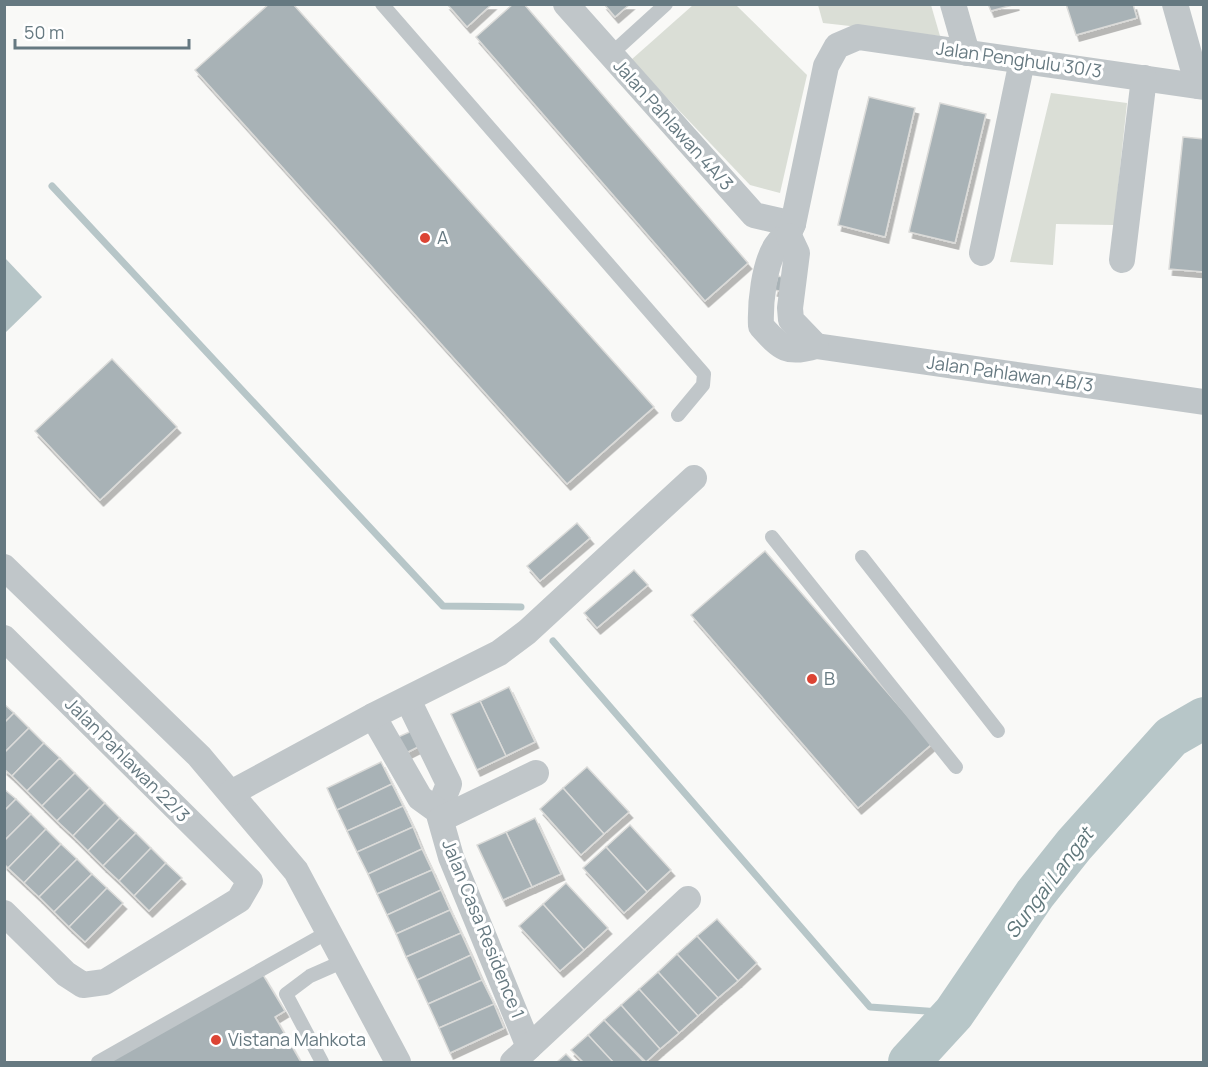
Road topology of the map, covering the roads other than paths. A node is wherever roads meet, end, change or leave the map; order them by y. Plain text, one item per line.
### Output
1 (382, 4) edge
2 (566, 4) edge
3 (666, 4) edge
4 (953, 4) edge
5 (1175, 4) edge
6 (968, 53) junction
7 (610, 55) junction
8 (1022, 61) junction
9 (1144, 78) junction
10 (1201, 86) edge
11 (791, 230) junction
12 (982, 253) dead end
13 (1122, 260) dead end
14 (1203, 402) edge
15 (678, 416) dead end
16 (694, 478) dead end
17 (772, 537) dead end
18 (862, 557) dead end
19 (4, 567) edge
20 (4, 638) edge
21 (408, 700) junction
22 (373, 716) junction
23 (998, 730) dead end
24 (956, 767) dead end
25 (536, 772) dead end
26 (231, 793) junction
27 (439, 815) junction
28 (688, 899) dead end
29 (4, 913) edge
30 (328, 932) junction
31 (344, 961) junction
32 (521, 1055) edge
33 (98, 1062) edge
34 (322, 1062) edge
35 (398, 1062) edge

1 - 15 lane
2 - 7 street, Jalan Pahlawan 4A/3
3 - 7 lane
4 - 6 street
5 - 10 street
6 - 8 street, Jalan Penghulu 30/3
6 - 11 street, Jalan Penghulu 30/3
7 - 11 street, Jalan Pahlawan 4A/3
8 - 9 street, Jalan Penghulu 30/3
8 - 12 street
9 - 10 street, Jalan Penghulu 30/3
9 - 13 street
11 - 14 street, Jalan Pahlawan 4B/3
16 - 21 street
17 - 24 lane
18 - 23 lane
19 - 26 street
20 - 29 street, Jalan Pahlawan 22/3
21 - 22 street
21 - 27 street
22 - 26 street
22 - 27 street
25 - 27 street
26 - 30 street
27 - 32 street, Jalan Casa Residence 1
28 - 32 street
30 - 31 street
30 - 33 lane
31 - 34 lane
31 - 35 street

